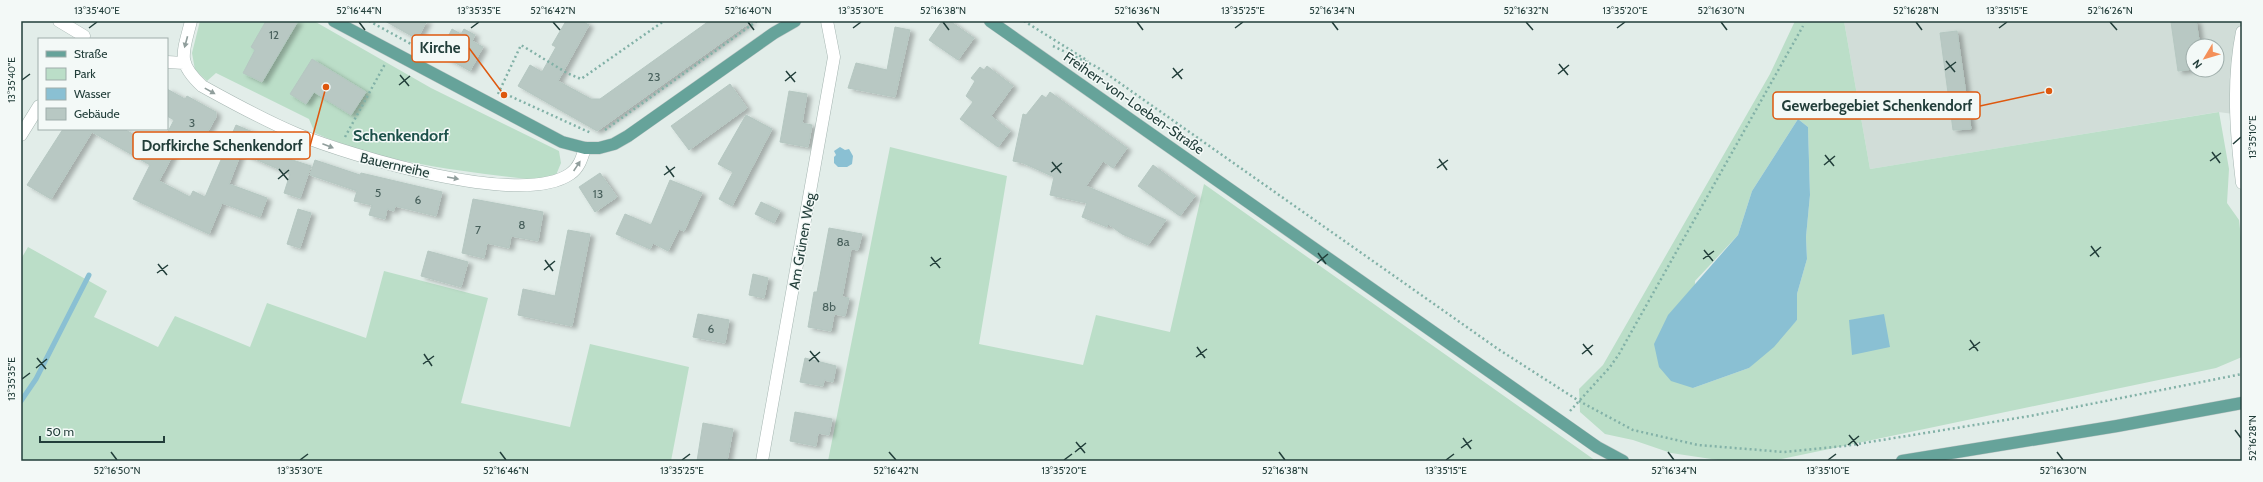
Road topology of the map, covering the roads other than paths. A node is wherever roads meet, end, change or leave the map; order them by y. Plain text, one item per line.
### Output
1 (59, 21) edge
2 (191, 21) edge
3 (334, 21) edge
4 (795, 21) edge
5 (827, 21) edge
6 (990, 21) edge
7 (2242, 32) edge
8 (85, 38) edge
9 (168, 62) edge
10 (184, 63) junction
11 (38, 108) edge
12 (21, 135) edge
13 (585, 148) junction
14 (2242, 183) edge
15 (2242, 403) edge
16 (762, 461) edge
17 (1623, 461) edge
18 (1902, 461) edge

1 - 8 street
2 -> 10 street
3 - 13 main road
4 - 13 main road
5 - 16 street, Am Grünen Weg
6 - 17 main road, Freiherr-von-Loeben-Straße
7 - 14 street
9 - 10 street
10 -> 13 street, Bauernreihe
11 - 12 street
15 - 18 main road

